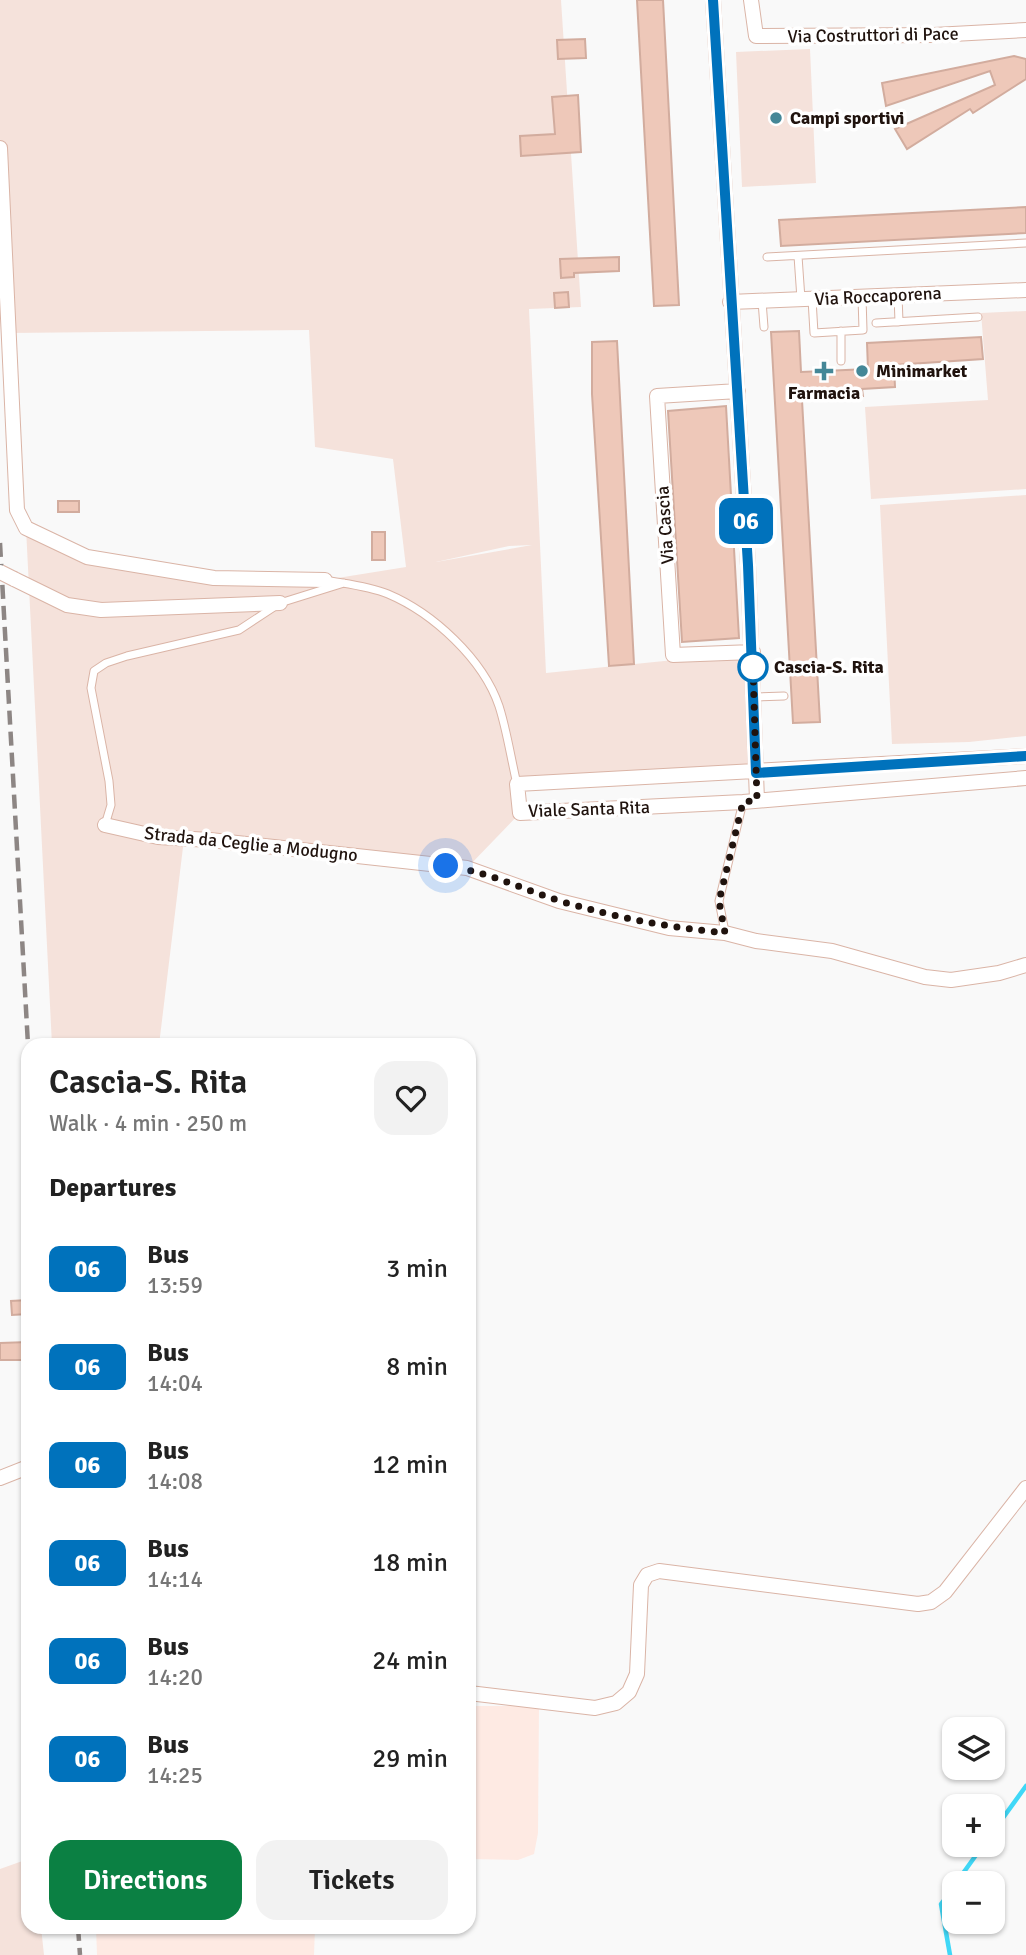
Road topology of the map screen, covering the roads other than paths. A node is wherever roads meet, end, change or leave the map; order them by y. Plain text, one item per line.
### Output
1 (713, 0) edge
2 (751, 0) edge
3 (1026, 30) edge
4 (0, 148) edge
5 (1026, 243) edge
6 (798, 256) junction
7 (767, 257) dead end
8 (1026, 289) edge
9 (898, 295) junction
10 (862, 297) junction
11 (806, 300) junction
12 (762, 301) junction
13 (730, 302) junction
14 (978, 317) dead end
15 (900, 322) junction
16 (876, 323) dead end
17 (764, 327) dead end
18 (841, 331) junction
19 (841, 361) dead end
20 (738, 391) junction
21 (0, 572) edge
22 (325, 580) joint
23 (344, 583) junction
24 (280, 603) junction
25 (753, 652) junction
26 (784, 696) dead end
27 (754, 697) junction
28 (1026, 756) edge
29 (999, 758) junction
30 (756, 773) junction
31 (1026, 778) edge
32 (999, 780) junction
33 (517, 784) junction
34 (750, 801) junction
35 (105, 825) joint
36 (725, 933) junction
37 (1026, 965) edge
38 (21, 1470) edge
39 (0, 1478) edge
40 (1026, 1488) edge
41 (476, 1694) edge

1 - 13 street
2 - 3 street, Via Costruttori di Pace
4 - 22 street
5 - 6 lane
6 - 7 lane
6 - 11 lane
8 - 9 street, Via Roccaporena
9 - 10 street, Via Roccaporena
9 - 15 lane
10 - 11 street, Via Roccaporena
10 - 18 lane
11 - 12 street, Via Roccaporena
11 - 18 lane
12 - 13 street, Via Roccaporena
12 - 17 lane
13 - 20 street
14 - 15 lane
15 - 16 lane
18 - 19 lane
20 - 25 street
20 - 25 street, Via Cascia
21 - 24 street, bridge
22 - 23 lane
23 - 24 lane
23 - 33 lane
24 - 35 lane, Strada da Ceglie a Modugno
25 - 27 street
26 - 27 lane
27 - 30 street
28 - 29 street, Viale Santa Rita
29 - 30 street, Viale Santa Rita
29 - 32 street
30 - 33 street, Viale Santa Rita
30 - 34 street
31 - 32 street, Viale Santa Rita
32 - 34 street, Viale Santa Rita
33 - 34 street, Viale Santa Rita
34 - 36 lane
35 - 36 street, Strada da Ceglie a Modugno
36 - 37 street, Strada da Ceglie a Modugno
38 - 39 street
40 - 41 street

